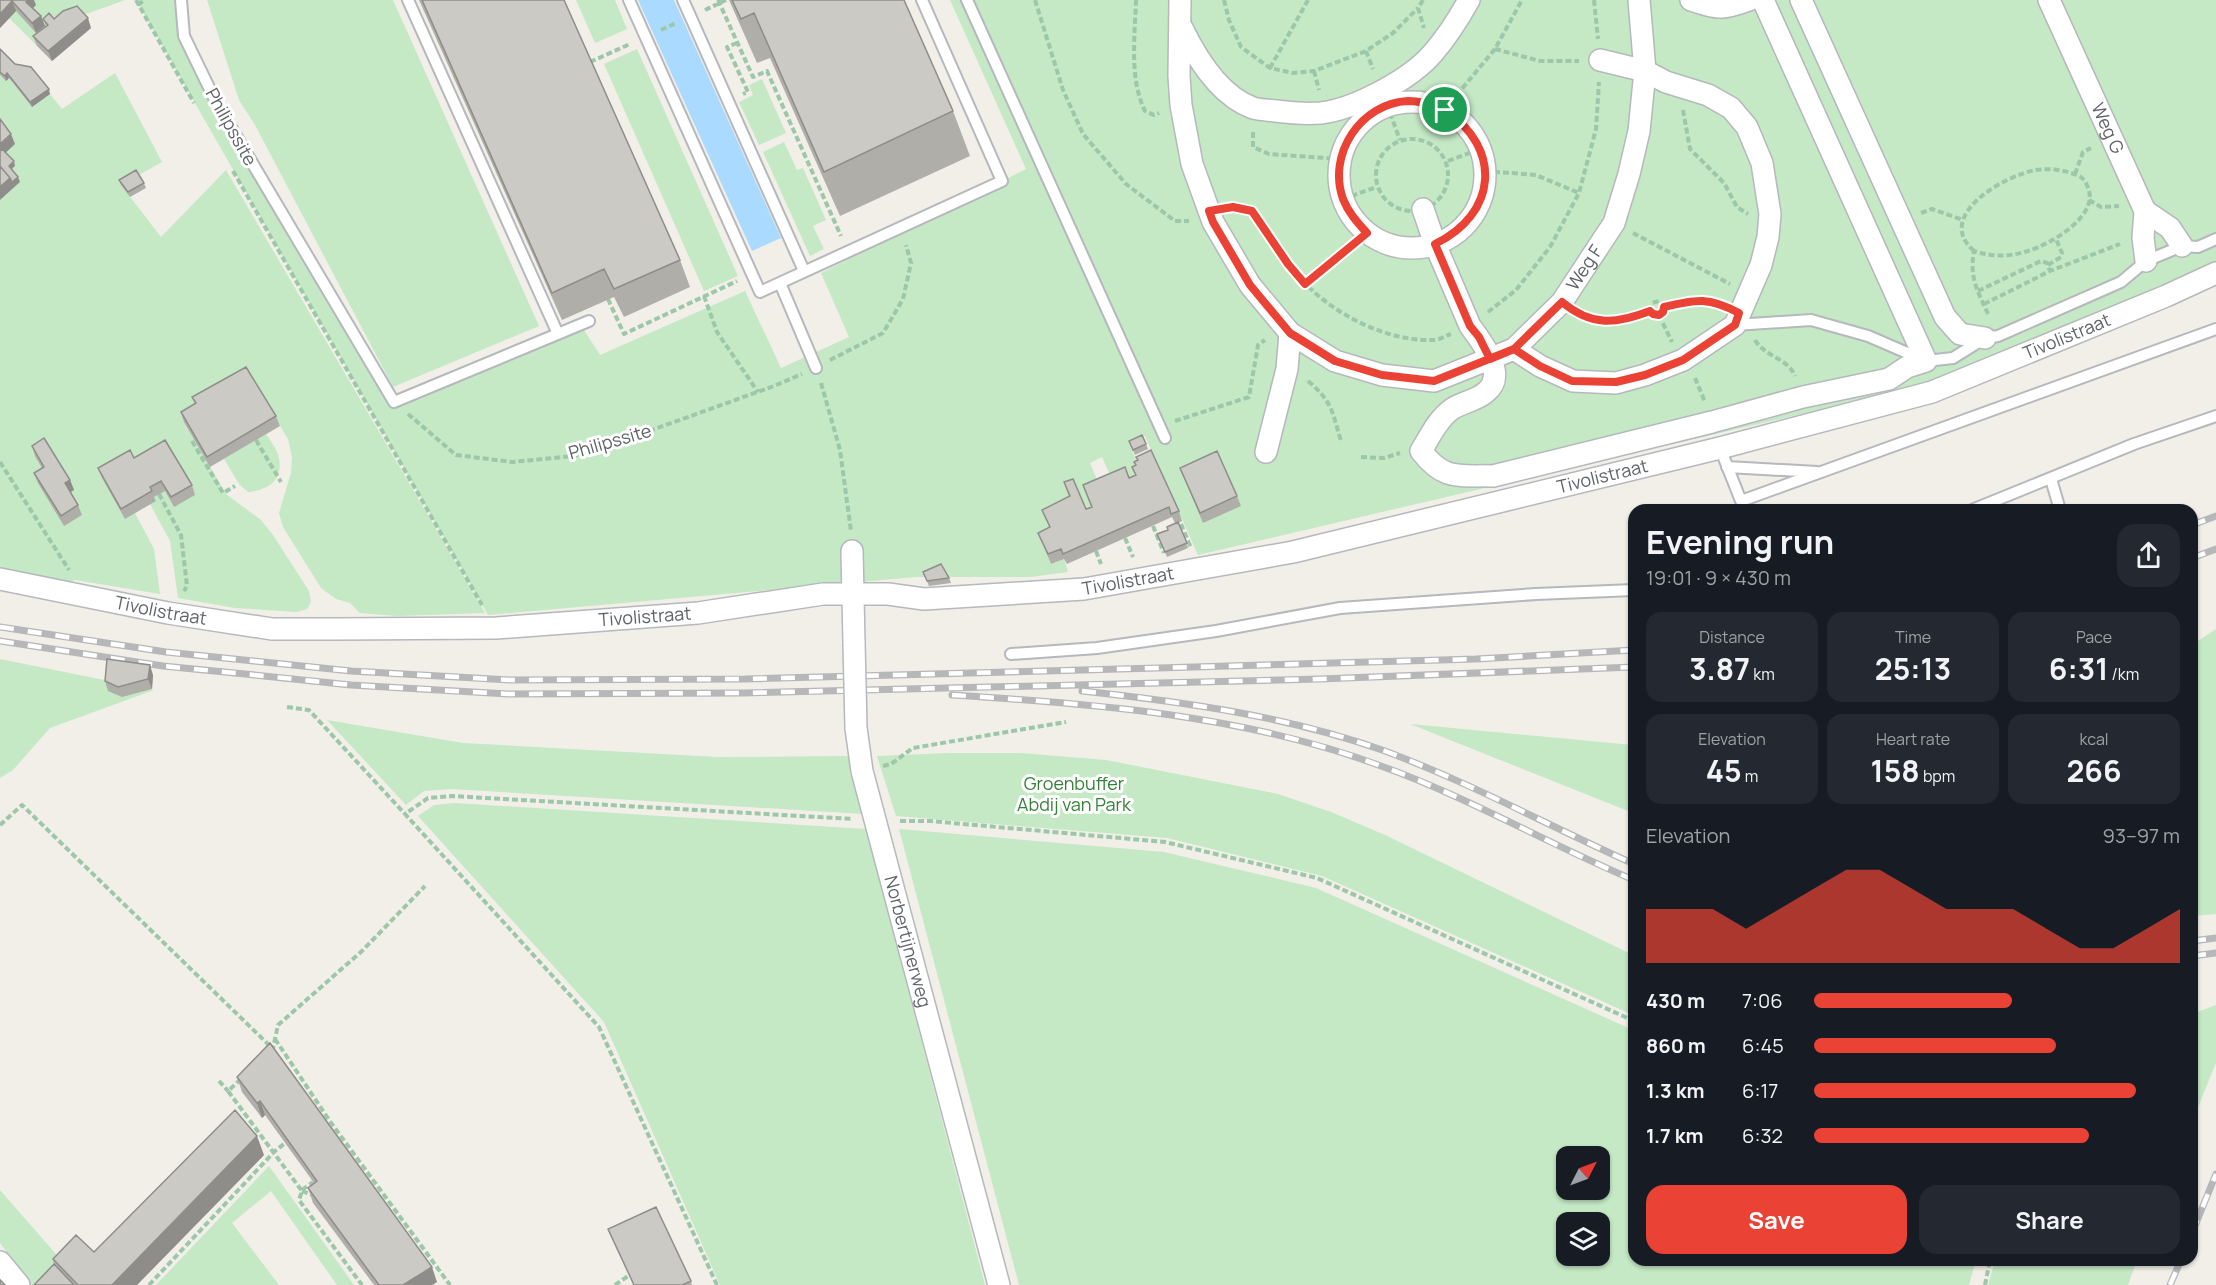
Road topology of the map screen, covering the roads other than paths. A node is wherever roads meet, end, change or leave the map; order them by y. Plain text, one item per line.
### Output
1 (181, 0) edge
2 (408, 0) edge
3 (629, 0) edge
4 (682, 0) edge
5 (922, 0) edge
6 (967, 0) edge
7 (1180, 0) edge
8 (1469, 0) edge
9 (1640, 0) edge
10 (1691, 0) edge
11 (1749, 0) edge
12 (1763, 0) edge
13 (1801, 0) edge
14 (2049, 0) edge
15 (1180, 25) junction
16 (1600, 60) road end
17 (1645, 72) junction
18 (1423, 209) road end
19 (2145, 211) junction
20 (2216, 239) edge
21 (1435, 244) junction
22 (2182, 246) junction
23 (2146, 261) junction
24 (804, 272) junction
25 (2216, 273) edge
26 (780, 283) junction
27 (589, 321) dead end
28 (1742, 321) junction
29 (2216, 329) edge
30 (1287, 330) junction
31 (558, 334) junction
32 (1992, 337) junction
33 (1514, 349) junction
34 (1490, 359) junction
35 (1926, 361) junction
36 (816, 368) road end
37 (2216, 416) edge
38 (1165, 438) dead end
39 (1266, 452) dead end
40 (1724, 457) junction
41 (1823, 472) junction
42 (2051, 478) junction
43 (1987, 504) edge
44 (2058, 504) edge
45 (852, 542) road end
46 (0, 579) edge
47 (1628, 590) edge
48 (853, 595) junction
49 (1011, 654) dead end
50 (0, 1262) edge
51 (20, 1285) edge
52 (999, 1285) edge

1 - 31 lane, Philipssite
2 - 31 lane
3 - 26 lane
4 - 24 lane
5 - 24 lane
6 - 38 lane
7 - 15 street, Weg F
8 - 15 street
9 - 17 street, Weg F
10 - 11 street
12 - 35 street
13 - 32 street
14 - 19 street, Weg G
15 - 30 street, Weg F
16 - 17 street
17 - 28 street
17 - 33 street, Weg F
18 - 21 street
19 - 22 street
19 - 23 street, Weg G
20 - 22 lane
21 - 21 street
21 - 34 street
22 - 23 lane
23 - 32 lane
24 - 26 lane
25 - 40 street, Tivolistraat
26 - 36 lane
27 - 31 lane
28 - 33 street
28 - 35 lane
29 - 41 lane
30 - 34 street, Weg F
30 - 39 street
32 - 35 lane
33 - 34 street, Weg F
34 - 35 street
37 - 42 lane
40 - 41 lane
40 - 41 lane
40 - 48 street, Tivolistraat
42 - 43 lane
42 - 44 lane
45 - 48 street, Norbertijnerweg
46 - 48 street, Tivolistraat
47 - 49 lane
48 - 52 street, Norbertijnerweg, bridge
50 - 51 street

